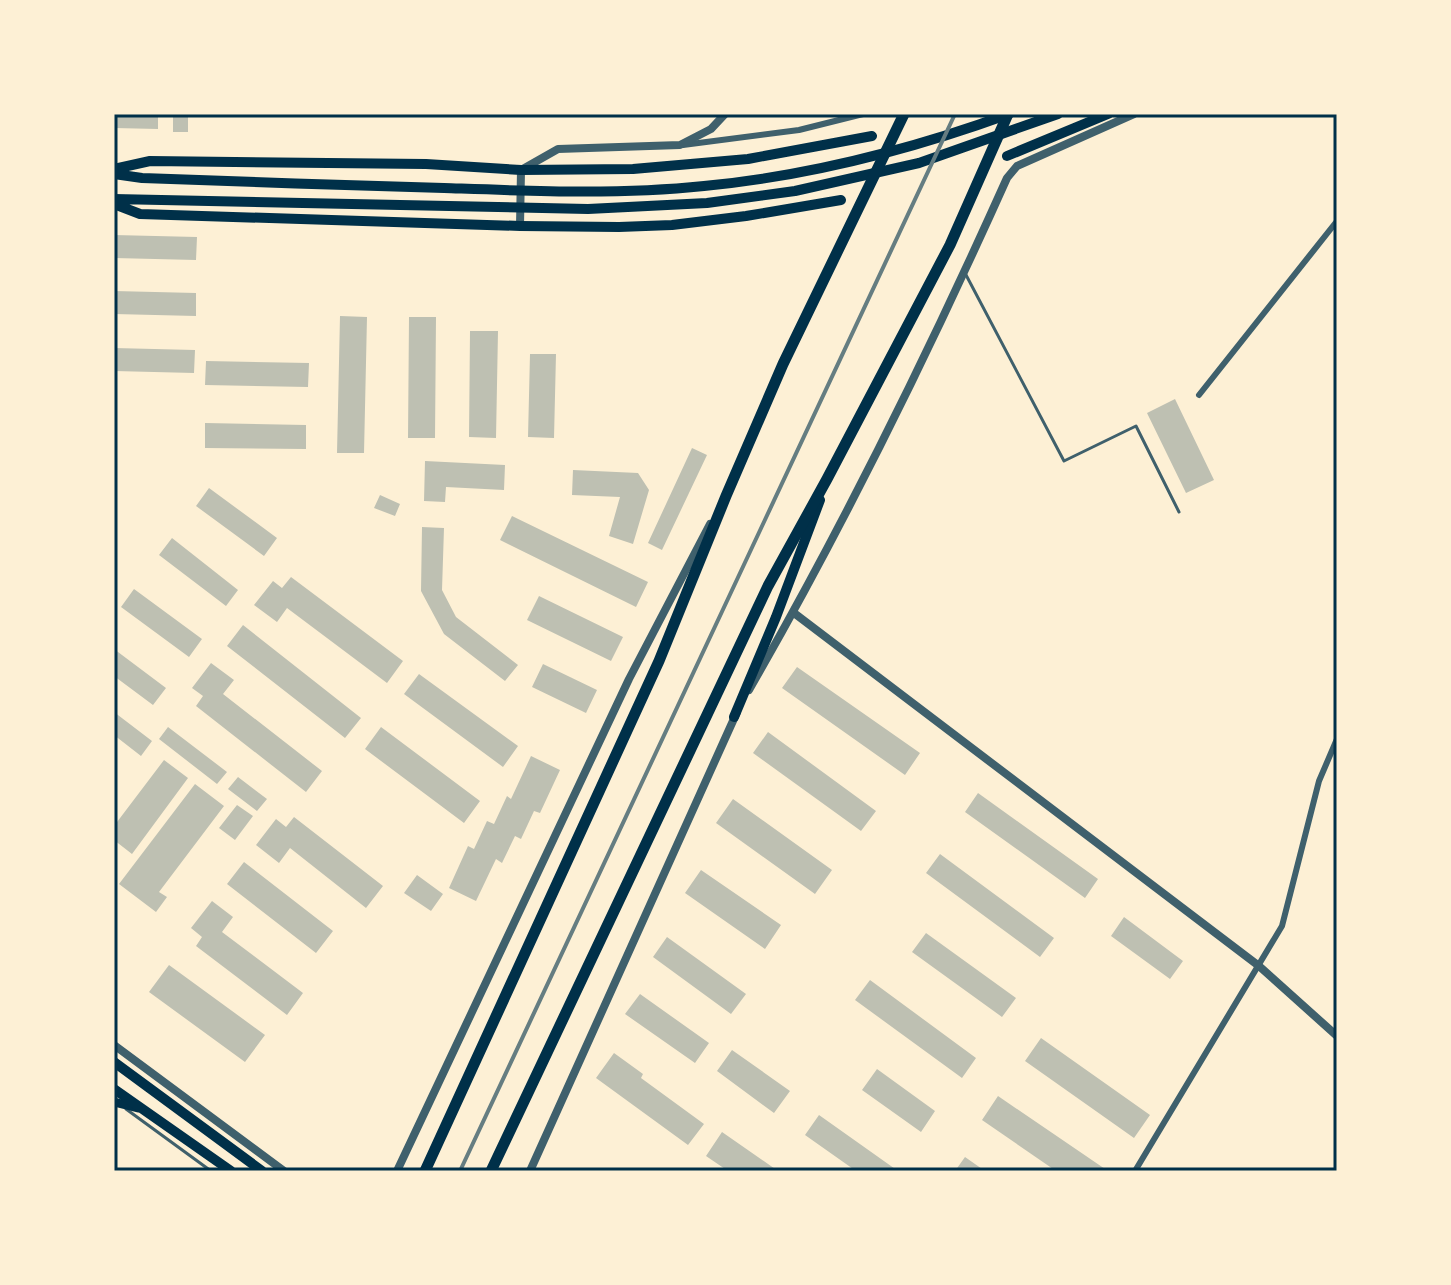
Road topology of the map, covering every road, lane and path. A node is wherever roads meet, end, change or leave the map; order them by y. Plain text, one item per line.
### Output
1 (725, 114) edge
2 (863, 114) edge
3 (904, 114) edge
4 (1008, 114) edge
5 (1058, 114) edge
6 (1108, 114) edge
7 (1134, 114) edge
8 (872, 136) dead end
9 (680, 145) junction
10 (1007, 156) dead end
11 (521, 170) junction
12 (114, 172) edge
13 (841, 200) dead end
14 (114, 202) edge
15 (1337, 221) edge
16 (520, 226) junction
17 (965, 272) junction
18 (1199, 395) dead end
19 (827, 479) junction
20 (726, 496) junction
21 (1179, 512) dead end
22 (794, 613) junction
23 (734, 717) junction
24 (1337, 739) edge
25 (1259, 966) junction
26 (1337, 1036) edge
27 (114, 1045) edge
28 (114, 1062) edge
29 (114, 1070) edge
30 (131, 1075) junction
31 (114, 1089) edge
32 (116, 1101) edge
33 (145, 1109) junction
34 (211, 1171) edge
35 (231, 1171) edge
36 (262, 1171) edge
37 (284, 1171) edge
38 (397, 1171) edge
39 (425, 1171) edge
40 (491, 1171) edge
41 (530, 1171) edge
42 (1135, 1171) edge

1 - 9 street
2 - 9 street
3 - 20 highway
4 - 12 main road
4 - 19 highway
5 - 14 main road
6 - 10 main road
7 - 17 street
8 - 11 main road
9 - 11 street
11 - 12 main road
11 - 16 street
13 - 16 main road
14 - 16 main road
15 - 18 street
17 - 21 lane
17 - 22 street
19 - 23 main road
19 - 40 highway
20 - 38 street
20 - 39 highway
22 - 23 street
22 - 25 street
23 - 41 street
24 - 25 street
25 - 26 street
25 - 42 street
27 - 37 street
28 - 30 main road
29 - 30 main road
30 - 36 main road
31 - 33 main road
32 - 33 main road
32 - 34 lane
33 - 35 main road

